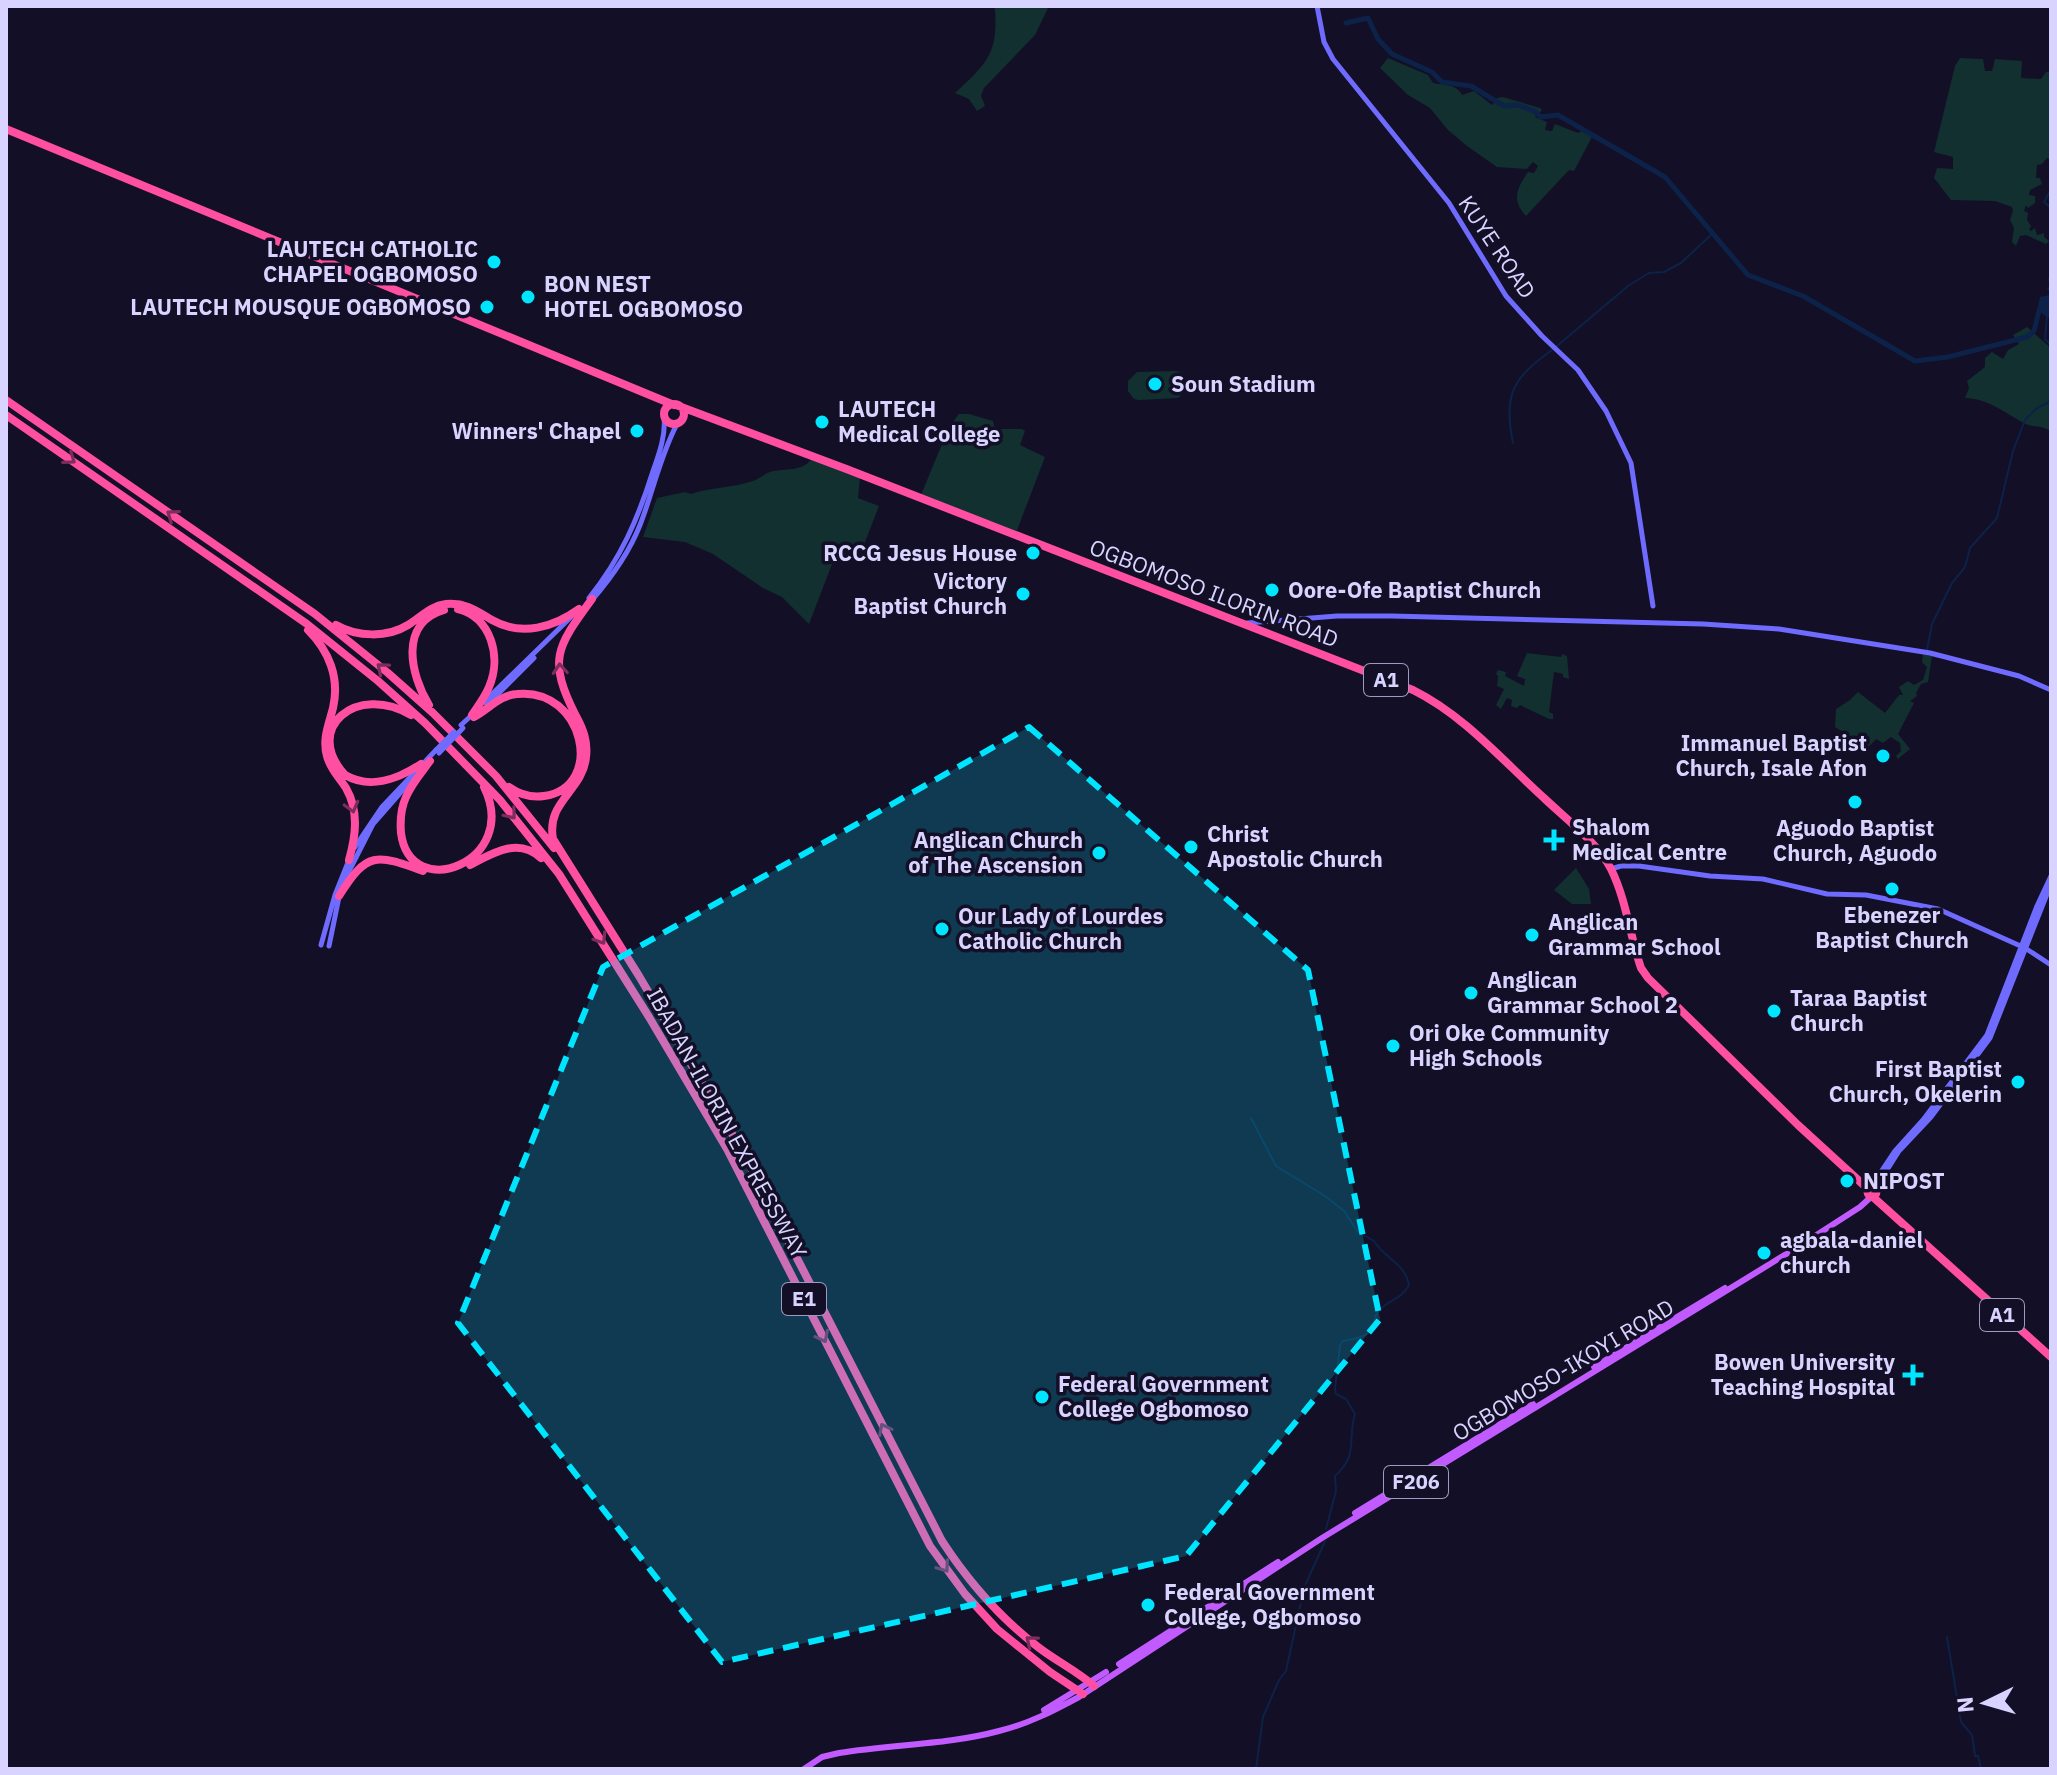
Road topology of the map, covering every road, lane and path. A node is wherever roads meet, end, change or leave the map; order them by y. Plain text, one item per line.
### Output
1 (1317, 6) edge
2 (6, 129) edge
3 (636, 389) junction
4 (6, 400) edge
5 (675, 405) junction
6 (6, 415) edge
7 (664, 416) junction
8 (716, 421) junction
9 (678, 423) junction
10 (592, 599) junction
11 (1653, 606) dead end
12 (579, 609) junction
13 (290, 613) junction
14 (315, 614) junction
15 (1263, 621) junction
16 (1238, 623) junction
17 (1261, 632) junction
18 (2051, 690) edge
19 (433, 713) junction
20 (473, 716) junction
21 (425, 723) junction
22 (426, 762) junction
23 (496, 776) junction
24 (480, 779) junction
25 (349, 860) junction
26 (569, 867) junction
27 (1610, 869) junction
28 (559, 874) junction
29 (2051, 876) edge
30 (2051, 884) edge
31 (339, 896) junction
32 (321, 945) dead end
33 (329, 946) dead end
34 (2023, 947) junction
35 (2051, 965) edge
36 (1872, 1192) junction
37 (2051, 1357) edge
38 (1092, 1684) junction
39 (1082, 1692) junction
40 (804, 1769) edge

1 - 11 street, KUYE ROAD
2 - 3 highway, A1
3 - 5 highway, A1
3 - 7 highway, A1
14 -> 4 highway
5 - 7 highway
5 - 8 highway, A1
5 - 9 highway
6 -> 13 highway
7 - 9 highway
7 - 12 street
8 - 9 highway, A1
8 - 16 highway, OGBOMOSO ILORIN ROAD / A1
9 - 10 street
10 - 20 street
26 -> 10 highway
12 - 14 highway
12 - 20 street
13 - 21 highway
13 -> 25 highway
19 -> 14 highway
15 - 16 street
15 - 17 highway
15 - 18 street
16 - 17 highway, OGBOMOSO ILORIN ROAD / A1
17 - 27 highway, OGBOMOSO ILORIN ROAD / A1
19 - 20 highway
19 - 23 highway
20 - 22 street, bridge
20 - 23 highway
21 - 22 highway
21 - 24 highway
22 - 24 highway
22 - 25 street
22 - 31 street
23 - 26 highway
24 -> 28 highway
25 - 32 street
38 -> 26 highway, IBADAN-ILORIN EXPRESSWAY / E1
27 - 34 street
27 - 36 highway, OGBOMOSO ILORIN ROAD / A1
28 - 31 highway
28 -> 39 highway, IBADAN-ILORIN EXPRESSWAY / E1
29 - 34 street
30 - 34 street
31 - 33 street
34 - 35 street
34 - 36 street
36 - 37 highway, A1
36 - 38 main road, OGBOMOSO-IKOYI ROAD / F206
38 - 39 main road, OGBOMOSO-IKOYI ROAD / F206
39 - 40 main road, OGBOMOSO-IKOYI ROAD / F206

